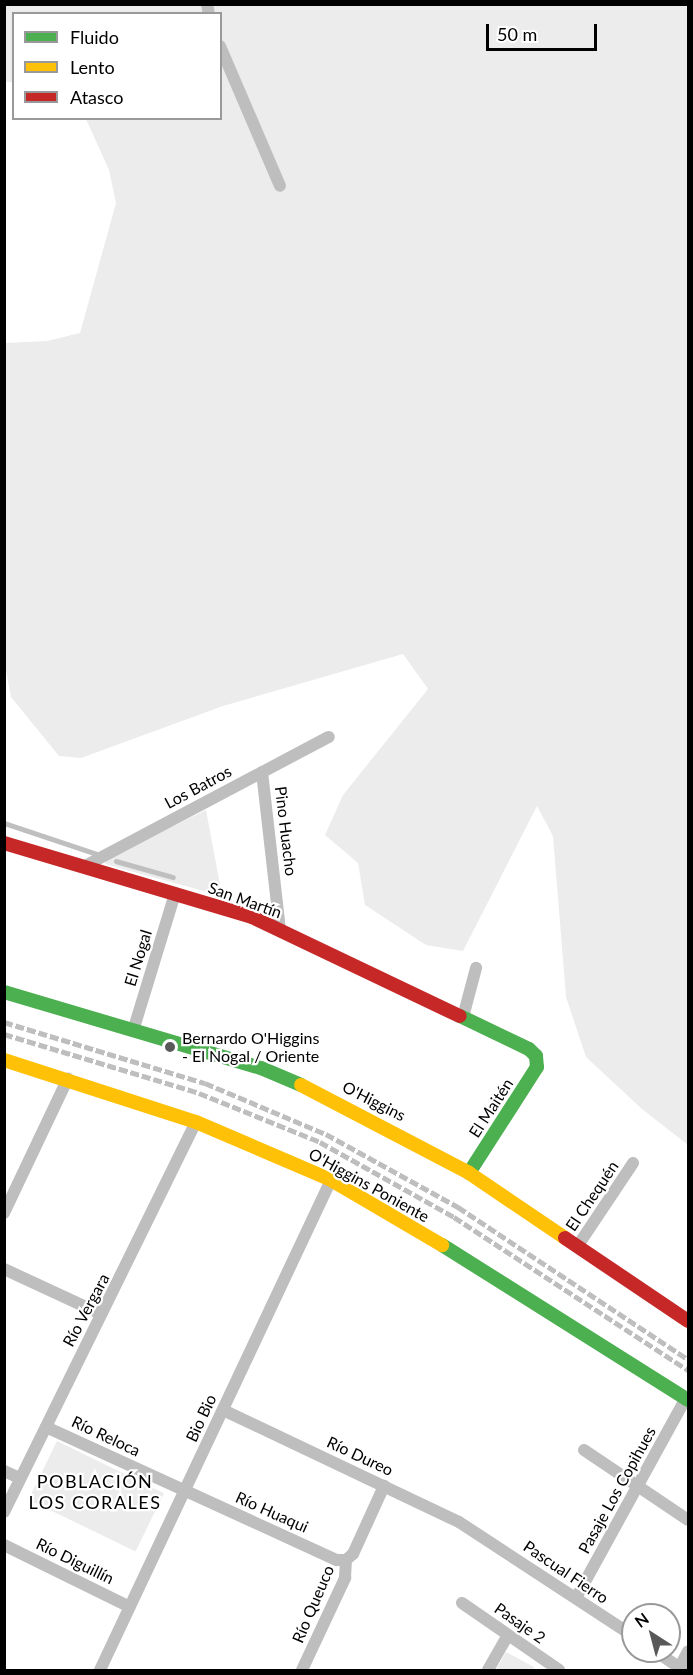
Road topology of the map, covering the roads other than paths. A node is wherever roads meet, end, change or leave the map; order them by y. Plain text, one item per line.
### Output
1 (222, 51) edge
2 (280, 186) dead end
3 (329, 737) dead end
4 (262, 772) junction
5 (4, 843) edge
6 (83, 867) junction
7 (175, 894) junction
8 (280, 929) junction
9 (476, 968) dead end
10 (4, 992) edge
11 (463, 1017) junction
12 (133, 1031) junction
13 (537, 1059) joint
14 (4, 1060) edge
15 (68, 1078) junction
16 (196, 1122) junction
17 (633, 1163) dead end
18 (469, 1173) junction
19 (331, 1180) junction
20 (4, 1213) edge
21 (577, 1246) junction
22 (4, 1269) edge
23 (101, 1314) junction
24 (687, 1318) edge
25 (687, 1399) edge
26 (223, 1410) junction
27 (46, 1427) junction
28 (584, 1450) dead end
29 (4, 1471) edge
30 (20, 1478) junction
31 (638, 1485) junction
32 (384, 1486) junction
33 (185, 1491) junction
34 (4, 1512) edge
35 (688, 1520) edge
36 (481, 1535) joint
37 (4, 1545) edge
38 (346, 1560) junction
39 (576, 1598) junction
40 (462, 1604) dead end
41 (130, 1606) junction
42 (621, 1628) edge
43 (508, 1635) junction
44 (688, 1651) edge
45 (680, 1670) edge
46 (100, 1671) edge
47 (302, 1671) edge
48 (488, 1671) edge
49 (559, 1671) edge

1 - 2 street
3 - 4 street, Los Batros
4 - 6 street, Los Batros
4 - 8 street, Pino Huacho
5 - 6 street, San Martín
6 - 7 street, San Martín
7 - 8 street, San Martín
7 - 12 street, El Nogal
8 - 11 street, San Martín
9 - 11 street
10 - 12 street, O'Higgins
11 - 13 street, San Martín
12 - 18 street, O'Higgins
13 - 18 street, El Maitén
14 - 15 street, O'Higgins Poniente
15 - 16 street, O'Higgins Poniente
15 - 20 street
16 - 19 street, O'Higgins Poniente
16 - 23 street, Río Vergara
17 - 21 street, El Chequén
18 - 21 street, O'Higgins
19 - 25 street, O'Higgins Poniente
19 - 26 street, Bio Bio
21 - 24 street, O'Higgins
22 - 23 street
23 - 27 street, Río Vergara
25 - 31 street, Pasaje Los Copihues
26 - 32 street, Río Dureo
26 - 33 street, Bio Bio
27 - 30 street, Río Vergara
27 - 33 street, Río Reloca
28 - 31 street
29 - 30 street
30 - 34 street, Río Vergara
31 - 35 street
31 - 39 street, Pasaje Los Copihues
32 - 36 street, Río Dureo
32 - 38 street, Río Queuco
33 - 38 street, Río Huaqui
33 - 41 street, Bio Bio
36 - 39 street, Pascual Fierro
37 - 41 street, Río Diguillín
38 - 47 street, Río Queuco
39 - 42 street, Pascual Fierro
40 - 43 street, Pasaje 2
41 - 46 street, Bio Bio
43 - 48 street
43 - 49 street, Pasaje 2
44 - 45 street

